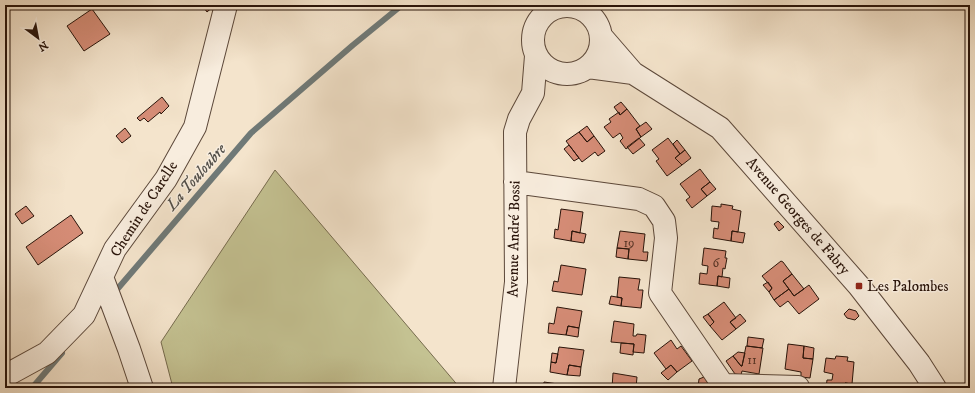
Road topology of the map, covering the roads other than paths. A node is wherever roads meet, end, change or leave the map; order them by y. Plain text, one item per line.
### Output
1 (226, 5) edge
2 (573, 6) edge
3 (537, 14) edge
4 (602, 36) junction
5 (536, 56) junction
6 (588, 67) junction
7 (633, 72) junction
8 (561, 74) junction
9 (533, 93) junction
10 (515, 182) junction
11 (102, 277) junction
12 (5, 376) edge
13 (723, 386) edge
14 (142, 388) edge
15 (504, 388) edge
16 (798, 388) edge
17 (936, 388) edge

1 - 11 street, Chemin de Carelle
2 - 3 street
2 - 4 street
3 - 5 street
4 - 6 street
4 - 7 street, Avenue Georges de Fabry
5 - 8 street
5 - 9 street, Avenue André Bossi
6 - 7 street, Avenue Georges de Fabry
6 - 8 street
7 - 17 street, Avenue Georges de Fabry
8 - 9 street, Avenue André Bossi
9 - 10 street, Avenue André Bossi
10 - 13 street
10 - 15 street, Avenue André Bossi
11 - 12 street, Chemin de Carelle
11 - 14 street
13 - 16 street

